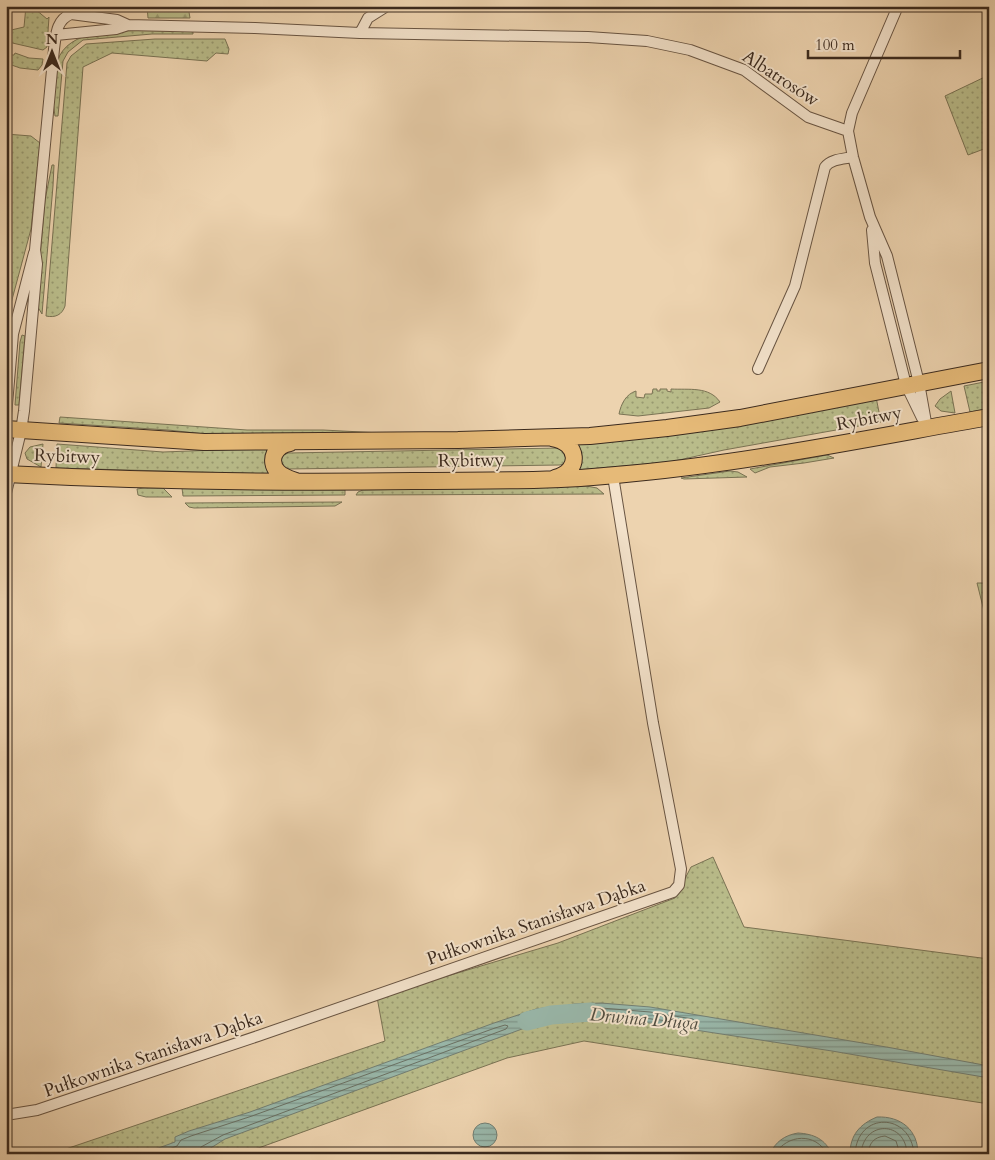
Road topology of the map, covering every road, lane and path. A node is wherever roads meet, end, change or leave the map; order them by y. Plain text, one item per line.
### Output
1 (386, 6) edge
2 (898, 6) edge
3 (128, 25) junction
4 (57, 30) junction
5 (360, 33) junction
6 (848, 131) junction
7 (852, 157) junction
8 (35, 250) junction
9 (758, 369) dead end
10 (989, 370) edge
11 (913, 384) junction
12 (6, 416) edge
13 (989, 416) edge
14 (927, 428) junction
15 (14, 430) edge
16 (550, 438) junction
17 (292, 442) junction
18 (9, 474) edge
19 (613, 476) junction
20 (550, 479) junction
21 (305, 483) junction
22 (6, 493) edge
23 (6, 1115) edge

1 - 5 street
2 - 6 street, Rybitwy
3 - 4 street, Albatrosów
3 - 4 street, Albatrosów
3 - 5 street, Albatrosów
4 - 8 street
5 - 6 street, Albatrosów
6 - 7 street, Rybitwy
7 - 9 street
7 - 11 street, Rybitwy
8 - 12 street
8 - 15 street
10 - 11 main road
11 - 14 street, Rybitwy
11 - 16 main road, Rybitwy
13 - 14 main road
14 - 19 main road, Rybitwy
15 - 17 main road, Rybitwy
15 - 18 street
16 - 17 main road, Rybitwy
16 - 20 main road
17 - 21 main road
18 - 21 main road, Rybitwy
18 - 22 street
19 - 20 main road, Rybitwy
19 - 23 street, Pułkownika Stanisława Dąbka
20 - 21 main road, Rybitwy

